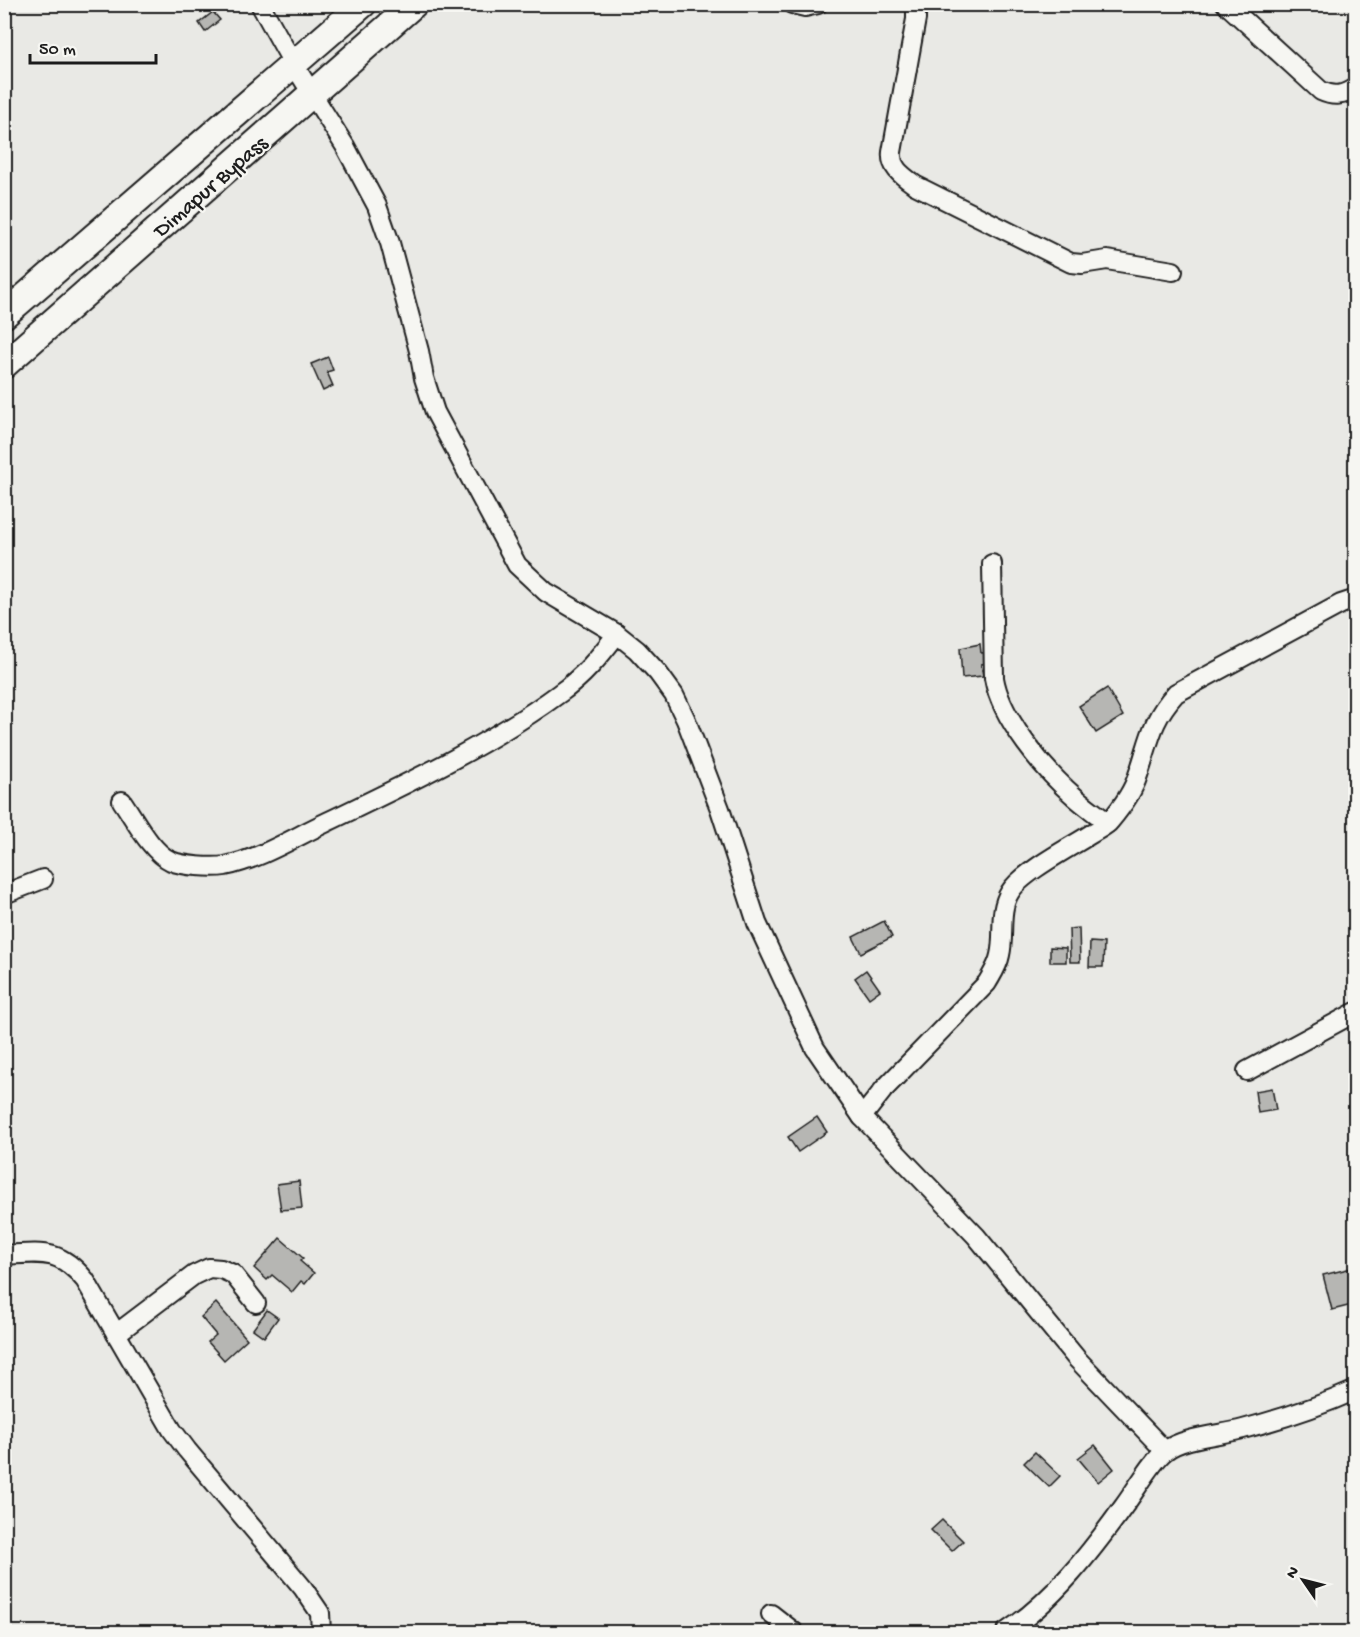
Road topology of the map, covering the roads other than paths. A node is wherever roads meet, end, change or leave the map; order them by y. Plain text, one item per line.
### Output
1 (260, 4) edge
2 (363, 4) edge
3 (414, 4) edge
4 (792, 4) edge
5 (818, 4) edge
6 (916, 4) edge
7 (1226, 4) edge
8 (294, 65) junction
9 (1356, 87) edge
10 (312, 94) junction
11 (1173, 271) dead end
12 (4, 315) edge
13 (4, 365) edge
14 (992, 564) dead end
15 (1356, 599) edge
16 (617, 634) junction
17 (122, 801) dead end
18 (1108, 823) junction
19 (43, 879) dead end
20 (4, 894) edge
21 (1356, 1012) edge
22 (1247, 1071) dead end
23 (862, 1118) junction
24 (4, 1255) edge
25 (256, 1303) dead end
26 (116, 1334) junction
27 (1356, 1390) edge
28 (1165, 1451) junction
29 (771, 1614) dead end
30 (1026, 1627) edge
31 (321, 1632) edge
32 (794, 1632) edge
33 (1006, 1632) edge

1 - 8 street
2 - 8 highway, Dimapur Bypass
3 - 10 highway, Dimapur Bypass
4 - 5 street
6 - 11 street
7 - 9 street
8 - 10 street
8 - 12 highway, Dimapur Bypass
10 - 13 highway, Dimapur Bypass
10 - 16 street
14 - 18 street
15 - 18 street
16 - 17 street
16 - 23 street
18 - 23 street
19 - 20 street
21 - 22 street
23 - 28 street
24 - 26 street
25 - 26 street
26 - 31 street
27 - 28 street
28 - 30 street
29 - 32 street
30 - 33 street

